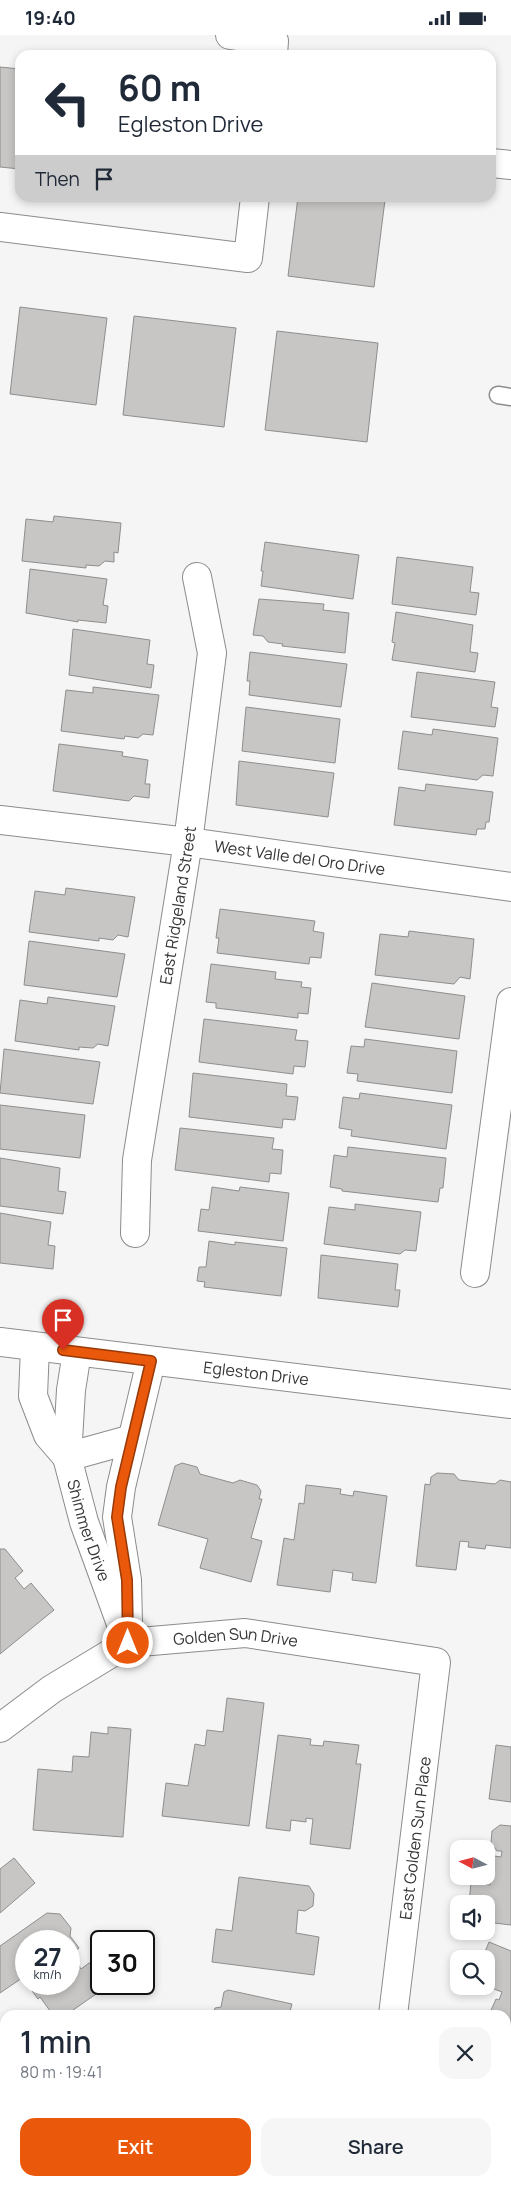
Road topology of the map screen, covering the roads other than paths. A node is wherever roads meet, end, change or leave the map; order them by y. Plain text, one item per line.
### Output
1 (230, 35) edge
2 (273, 50) edge
3 (496, 164) edge
4 (511, 165) edge
5 (254, 202) edge
6 (0, 227) edge
7 (197, 577) dead end
8 (0, 820) edge
9 (188, 842) junction
10 (511, 887) edge
11 (511, 1002) edge
12 (135, 1233) dead end
13 (475, 1273) dead end
14 (0, 1342) edge
15 (35, 1347) junction
16 (77, 1352) junction
17 (151, 1361) junction
18 (511, 1404) edge
19 (132, 1439) junction
20 (67, 1457) junction
21 (128, 1643) junction
22 (436, 1662) joint
23 (0, 1728) edge
24 (395, 2010) edge

1 - 2 street
3 - 4 street
5 - 6 street
7 - 9 street, East Ridgeland Street
8 - 9 street, West Valle del Oro Drive
9 - 10 street, West Valle del Oro Drive
9 - 12 street, East Ridgeland Street
11 - 13 street
14 - 15 street, Egleston Drive
15 - 16 street, Egleston Drive
15 - 20 street, Shimmer Drive
16 - 17 street, Egleston Drive
16 - 20 street, Shimmer Drive
17 - 18 street, Egleston Drive
17 - 19 street, Shimmer Drive
19 - 20 street
19 - 21 street, Shimmer Drive
20 - 21 street, Shimmer Drive
21 - 22 street, Golden Sun Drive
21 - 23 street, Golden Sun Drive
22 - 24 street, East Golden Sun Place

